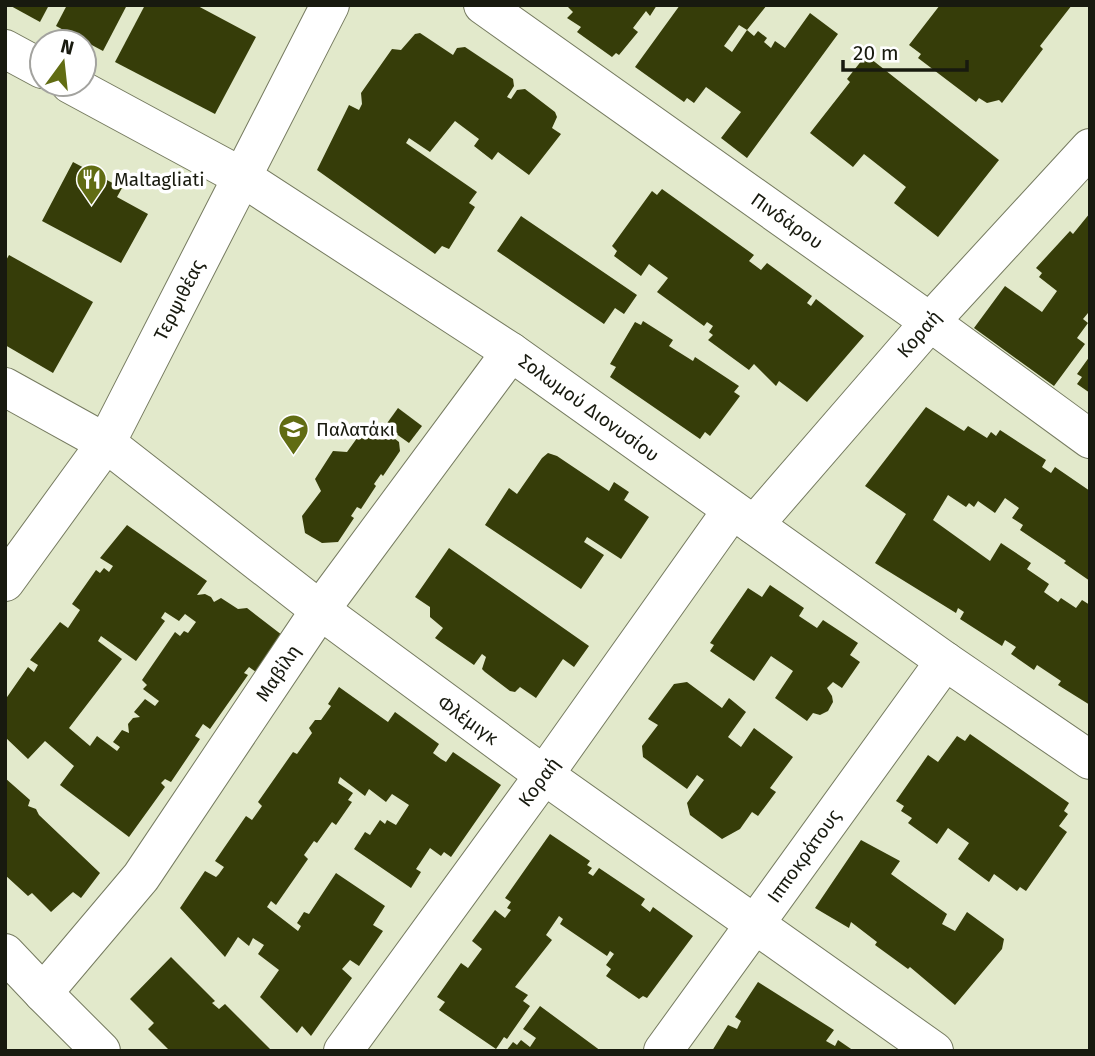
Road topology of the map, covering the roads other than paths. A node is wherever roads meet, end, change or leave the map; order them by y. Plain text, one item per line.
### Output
1 (330, 5) edge
2 (483, 5) edge
3 (5, 49) edge
4 (28, 61) edge
5 (96, 98) edge
6 (1090, 148) edge
7 (242, 177) junction
8 (930, 321) junction
9 (511, 352) junction
10 (5, 387) edge
11 (1090, 439) edge
12 (106, 443) junction
13 (743, 518) junction
14 (5, 582) edge
15 (320, 610) junction
16 (945, 661) junction
17 (1090, 760) edge
18 (544, 775) junction
19 (754, 924) junction
20 (5, 953) edge
21 (43, 993) junction
22 (101, 1051) edge
23 (343, 1051) edge
24 (663, 1051) edge
25 (934, 1051) edge

1 - 7 street, Τερψιθέας
2 - 8 street, Πινδάρου
3 - 4 street
5 - 7 street, Σολωμού Διονυσίου
6 - 8 street, Κοραή
7 - 9 street, Σολωμού Διονυσίου
7 - 12 street, Τερψιθέας
8 - 11 street, Πινδάρου
8 - 13 street, Κοραή
9 - 13 street, Σολωμού Διονυσίου
9 - 15 street, Μαβίλη
10 - 12 street, Φλέμιγκ
12 - 14 street, Τερψιθέας
12 - 15 street, Φλέμιγκ
13 - 16 street, Σολωμού Διονυσίου
13 - 18 street, Κοραή
15 - 18 street, Φλέμιγκ
15 - 21 street, Μαβίλη
16 - 17 street, Σολωμού Διονυσίου
16 - 19 street, Ιπποκράτους
18 - 19 street, Φλέμιγκ
18 - 23 street, Κοραή
19 - 24 street, Ιπποκράτους
19 - 25 street, Φλέμιγκ
20 - 21 street
21 - 22 street

